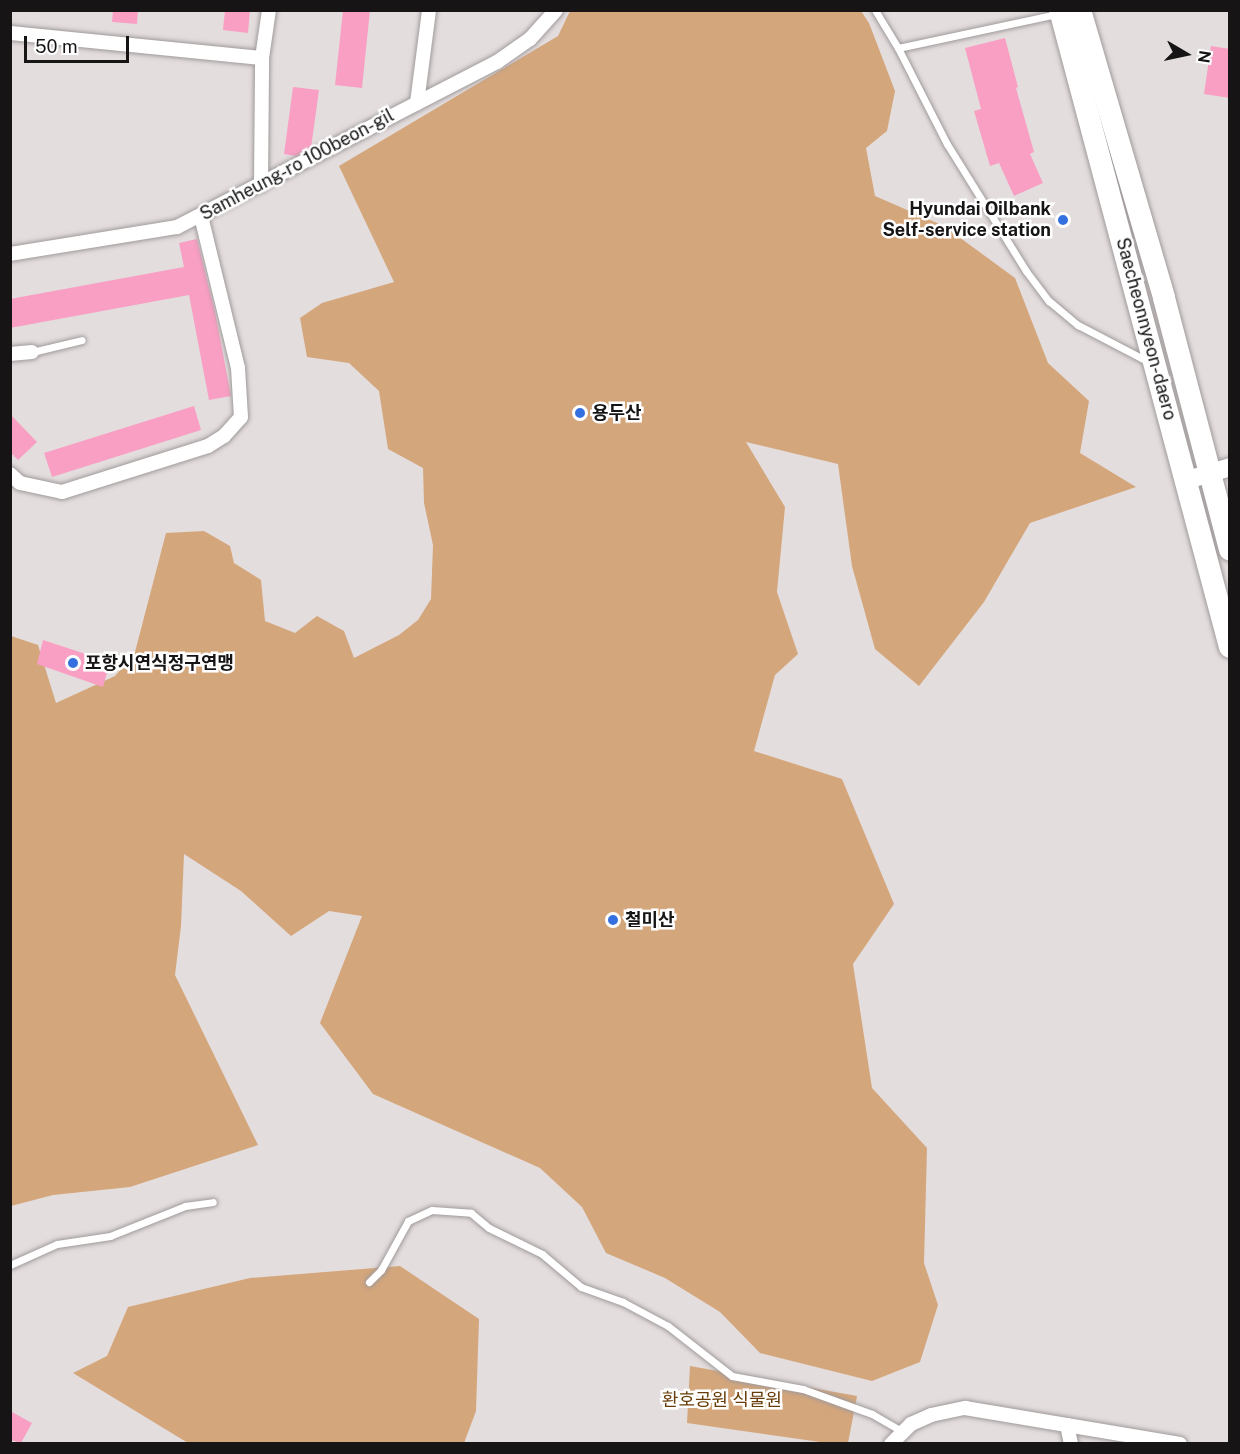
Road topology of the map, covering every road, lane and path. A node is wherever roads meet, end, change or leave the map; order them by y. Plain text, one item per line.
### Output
1 (269, 10) edge
2 (429, 10) edge
3 (556, 10) edge
4 (875, 10) edge
5 (1067, 11) edge
6 (10, 33) edge
7 (898, 48) junction
8 (261, 58) junction
9 (417, 103) junction
10 (261, 184) junction
11 (201, 216) junction
12 (10, 254) edge
13 (82, 340) dead end
14 (32, 352) joint
15 (10, 354) edge
16 (1156, 365) junction
17 (1220, 470) edge
18 (10, 474) edge
19 (1184, 481) junction
20 (1230, 550) edge
21 (1230, 647) edge
22 (213, 1202) dead end
23 (10, 1265) edge
24 (369, 1282) dead end
25 (1067, 1425) junction
26 (901, 1431) junction
27 (891, 1443) edge
28 (1071, 1443) edge
29 (1180, 1443) edge

1 - 8 street
2 - 9 street
3 - 9 street, Samheung-ro 100beon-gil
4 - 7 lane
5 - 7 lane
5 - 16 main road, Saecheonnyeon-daero
5 - 17 main road, Saecheonnyeon-daero
6 - 8 street
7 - 16 lane
8 - 10 street
9 - 10 street, Samheung-ro 100beon-gil
10 - 11 street, Samheung-ro 100beon-gil
11 - 12 street, Samheung-ro 100beon-gil
11 - 18 street
13 - 14 lane
14 - 15 street
16 - 19 main road, Saecheonnyeon-daero
17 - 19 street
17 - 20 main road, Saecheonnyeon-daero
19 - 21 main road, Saecheonnyeon-daero
22 - 23 lane
24 - 26 lane
25 - 26 street
25 - 28 street
25 - 29 street
26 - 27 street

